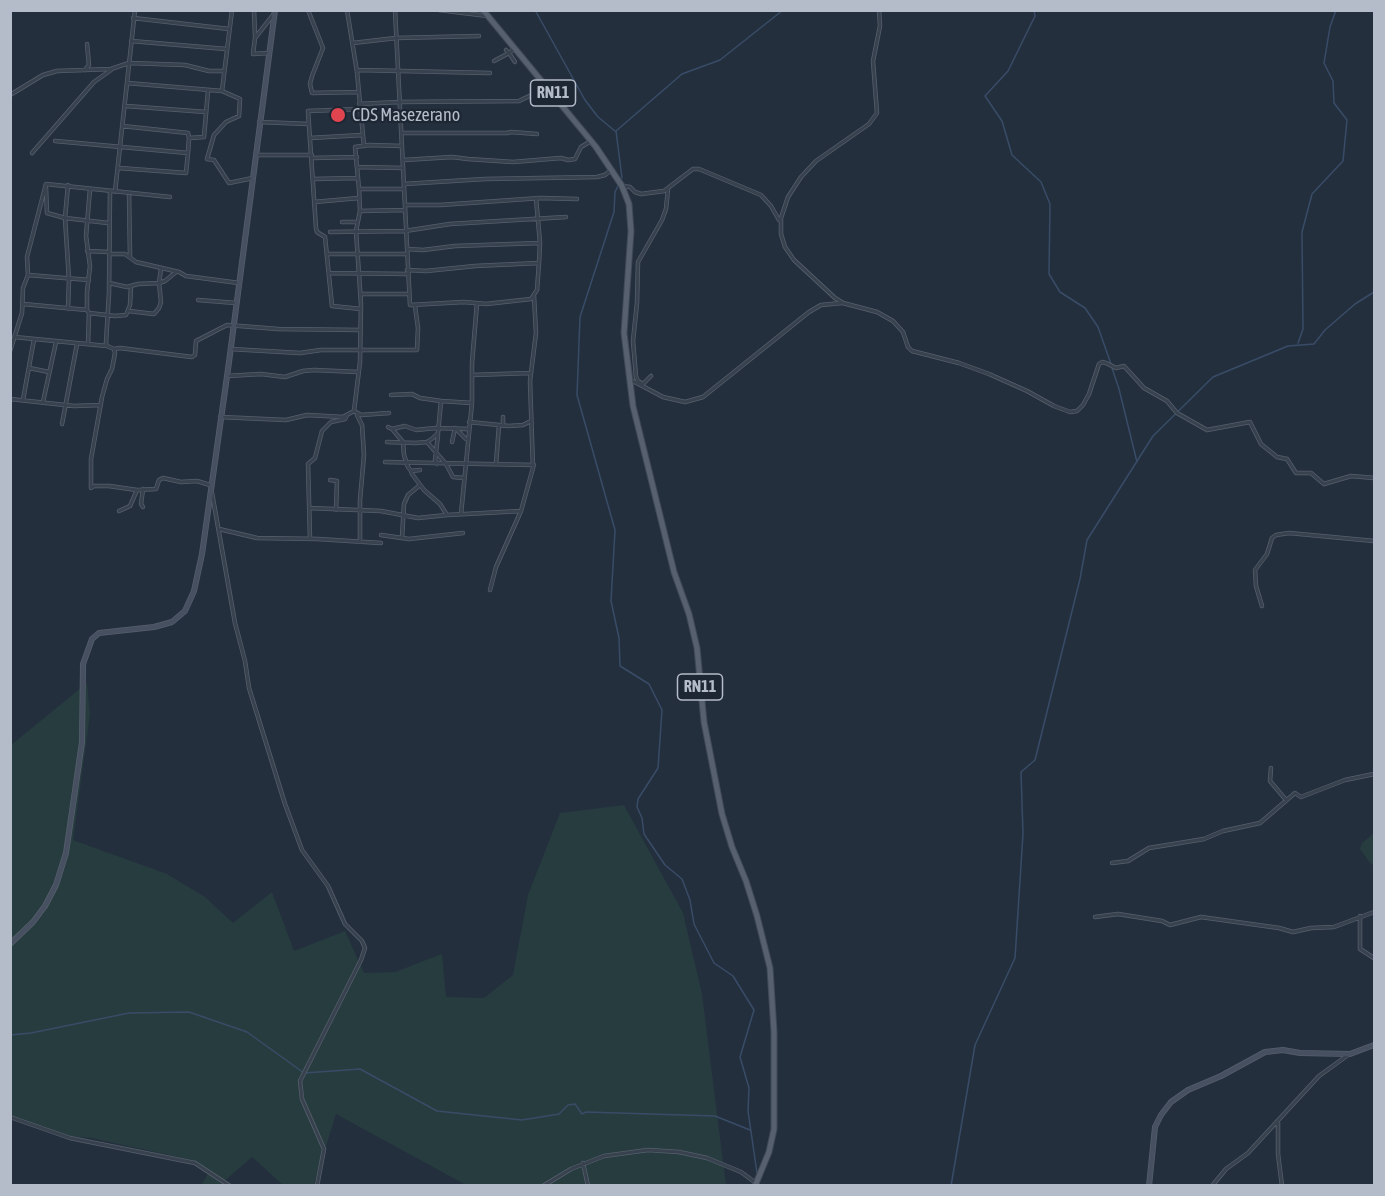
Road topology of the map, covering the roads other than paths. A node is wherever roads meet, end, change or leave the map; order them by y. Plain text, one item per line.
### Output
1 (135, 10) edge
2 (232, 10) edge
3 (254, 10) edge
4 (308, 10) edge
5 (347, 10) edge
6 (395, 10) edge
7 (439, 10) edge
8 (483, 10) edge
9 (879, 10) edge
10 (274, 12) edge
11 (488, 16) junction
12 (133, 18) junction
13 (229, 29) junction
14 (479, 36) dead end
15 (255, 38) junction
16 (396, 38) junction
17 (131, 41) junction
18 (352, 43) junction
19 (87, 44) dead end
20 (515, 48) junction
21 (226, 49) junction
22 (507, 52) junction
23 (268, 53) junction
24 (494, 61) dead end
25 (515, 62) dead end
26 (129, 63) junction
27 (111, 69) junction
28 (86, 70) junction
29 (357, 70) junction
30 (396, 70) junction
31 (224, 71) junction
32 (490, 73) dead end
33 (127, 83) junction
34 (547, 87) junction
35 (208, 91) junction
36 (222, 91) junction
37 (358, 92) junction
38 (10, 95) edge
39 (399, 102) junction
40 (359, 104) junction
41 (126, 106) junction
42 (360, 110) junction
43 (206, 112) junction
44 (259, 122) junction
45 (309, 124) junction
46 (122, 126) junction
47 (402, 133) junction
48 (537, 134) dead end
49 (363, 135) junction
50 (189, 138) junction
51 (310, 138) junction
52 (55, 141) dead end
53 (591, 141) junction
54 (120, 146) junction
55 (364, 146) junction
56 (402, 146) junction
57 (32, 153) dead end
58 (188, 153) junction
59 (255, 155) junction
60 (312, 156) junction
61 (357, 157) junction
62 (404, 160) junction
63 (358, 167) junction
64 (118, 168) junction
65 (403, 168) junction
66 (611, 170) junction
67 (253, 178) junction
68 (357, 178) junction
69 (313, 179) junction
70 (46, 184) junction
71 (404, 184) junction
72 (68, 185) junction
73 (622, 186) junction
74 (90, 189) junction
75 (359, 189) junction
76 (404, 189) junction
77 (668, 189) junction
78 (110, 192) junction
79 (115, 192) junction
80 (129, 193) junction
81 (170, 197) dead end
82 (359, 198) junction
83 (536, 198) junction
84 (577, 199) dead end
85 (314, 202) junction
86 (405, 205) junction
87 (405, 210) junction
88 (360, 211) junction
89 (566, 217) dead end
90 (64, 218) junction
91 (537, 219) junction
92 (87, 221) junction
93 (342, 222) dead end
94 (357, 222) junction
95 (780, 222) junction
96 (108, 223) junction
97 (356, 231) junction
98 (405, 231) junction
99 (330, 232) dead end
100 (540, 243) junction
101 (87, 251) junction
102 (406, 251) junction
103 (357, 252) junction
104 (109, 253) junction
105 (328, 254) junction
106 (130, 257) junction
107 (539, 263) junction
108 (161, 269) junction
109 (176, 272) junction
110 (407, 272) junction
111 (329, 273) junction
112 (359, 274) junction
113 (28, 275) junction
114 (69, 280) junction
115 (89, 280) junction
116 (109, 283) junction
117 (159, 283) junction
118 (239, 283) junction
119 (131, 285) junction
120 (361, 294) junction
121 (408, 294) junction
122 (534, 296) junction
123 (198, 300) dead end
124 (236, 303) junction
125 (477, 303) junction
126 (843, 303) junction
127 (22, 304) junction
128 (414, 305) junction
129 (68, 309) junction
130 (360, 309) junction
131 (129, 310) junction
132 (88, 311) junction
133 (108, 314) junction
134 (233, 325) junction
135 (360, 330) junction
136 (14, 337) junction
137 (34, 339) junction
138 (56, 342) junction
139 (77, 344) junction
140 (88, 344) junction
141 (107, 346) junction
142 (114, 349) junction
143 (230, 349) junction
144 (10, 351) edge
145 (360, 351) junction
146 (29, 368) junction
147 (49, 372) junction
148 (358, 372) junction
149 (530, 373) junction
150 (472, 375) junction
151 (226, 376) junction
152 (651, 376) dead end
153 (628, 378) junction
154 (391, 395) dead end
155 (10, 399) edge
156 (23, 400) junction
157 (441, 401) junction
158 (43, 403) junction
159 (472, 403) junction
160 (65, 405) junction
161 (101, 405) junction
162 (356, 413) junction
163 (389, 413) dead end
164 (347, 416) junction
165 (220, 417) junction
166 (503, 417) dead end
167 (531, 421) junction
168 (470, 422) junction
169 (62, 424) dead end
170 (501, 426) junction
171 (455, 428) junction
172 (469, 429) junction
173 (439, 431) junction
174 (467, 441) junction
175 (387, 442) dead end
176 (403, 442) junction
177 (427, 442) junction
178 (452, 442) dead end
179 (436, 451) junction
180 (385, 462) dead end
181 (406, 463) junction
182 (438, 464) junction
183 (446, 464) junction
184 (496, 464) junction
185 (465, 465) junction
186 (534, 465) junction
187 (420, 470) dead end
188 (411, 471) junction
189 (465, 478) junction
190 (1374, 478) edge
191 (330, 480) dead end
192 (420, 484) junction
193 (210, 485) junction
194 (143, 489) junction
195 (137, 490) junction
196 (143, 507) dead end
197 (309, 508) junction
198 (336, 510) junction
199 (119, 511) dead end
200 (520, 511) junction
201 (360, 512) junction
202 (461, 514) junction
203 (447, 515) junction
204 (402, 516) junction
205 (218, 528) junction
206 (463, 533) dead end
207 (381, 535) dead end
208 (310, 538) junction
209 (402, 538) junction
210 (1374, 541) edge
211 (360, 542) junction
212 (381, 543) dead end
213 (490, 590) dead end
214 (1262, 606) dead end
215 (1271, 768) dead end
216 (1374, 774) edge
217 (1286, 802) junction
218 (1112, 863) dead end
219 (1374, 912) edge
220 (1095, 916) dead end
221 (1360, 916) junction
222 (10, 944) edge
223 (1374, 958) edge
224 (1374, 1045) edge
225 (1350, 1054) junction
226 (10, 1117) edge
227 (1278, 1120) junction
228 (583, 1163) junction
229 (224, 1183) edge
230 (755, 1184) edge
231 (230, 1185) edge
232 (316, 1185) edge
233 (543, 1185) edge
234 (588, 1185) edge
235 (1149, 1185) edge
236 (1212, 1185) edge
237 (1282, 1185) edge

1 - 12 street
2 - 13 street
3 - 15 street
4 - 37 street
5 - 18 street
6 - 16 street
7 - 11 street
8 - 11 main road, RN11
9 - 95 street
10 - 15 street
10 - 23 main road
11 - 20 main road, RN11
12 - 13 street
12 - 17 street
13 - 21 street
14 - 16 street
15 - 23 street
16 - 18 street
16 - 30 street
17 - 21 street
17 - 26 street
18 - 29 street
19 - 28 street
20 - 22 street
20 - 34 main road, RN11
21 - 31 street
22 - 24 street
22 - 25 street
23 - 44 main road
26 - 27 street
26 - 31 street
26 - 33 street
27 - 28 street
27 - 57 street
28 - 38 street
29 - 30 street
29 - 37 street
30 - 32 street
30 - 39 street
31 - 36 street
33 - 35 street
33 - 41 street
34 - 39 street
34 - 53 main road, RN11
35 - 36 street
35 - 43 street
36 - 67 street
37 - 40 street
39 - 40 street
39 - 47 street
40 - 42 street
41 - 43 street
41 - 46 street
42 - 45 street
42 - 49 street
43 - 50 street
44 - 45 street
44 - 59 main road
45 - 51 street
46 - 50 street
46 - 54 street
47 - 48 street
47 - 56 street
49 - 51 street
49 - 55 street
50 - 58 street
51 - 60 street
52 - 54 street
53 - 62 street
53 - 66 main road, RN11
54 - 58 street
54 - 64 street
55 - 56 street
55 - 61 street
56 - 62 street
58 - 64 street
59 - 60 street
59 - 67 main road
60 - 61 street
60 - 69 street
61 - 63 street
62 - 65 street
63 - 65 street
63 - 68 street
64 - 79 street
65 - 71 street
66 - 71 street
66 - 73 main road, RN11
67 - 118 main road
68 - 69 street
68 - 75 street
69 - 85 street
70 - 72 street
70 - 90 street
70 - 113 street
71 - 76 street
72 - 74 street
72 - 90 street
73 - 77 street
73 - 153 main road, RN11
74 - 78 street
74 - 92 street
75 - 76 street
75 - 82 street
76 - 86 street
77 - 95 street
77 - 152 street
78 - 79 street
78 - 96 street
79 - 80 street
80 - 81 street
80 - 106 street
82 - 85 street
82 - 88 street
83 - 84 street
83 - 86 street
83 - 91 street
85 - 105 street
86 - 87 street
87 - 88 street
87 - 98 street
88 - 94 street
89 - 91 street
90 - 92 street
90 - 114 street
91 - 98 street
91 - 100 street
92 - 96 street
92 - 101 street
93 - 94 street
94 - 97 street
95 - 126 street
96 - 104 street
97 - 98 street
97 - 99 street
97 - 103 street
98 - 102 street
100 - 102 street
100 - 107 street
101 - 104 street
101 - 115 street
102 - 103 street
102 - 110 street
103 - 105 street
103 - 112 street
104 - 106 street
104 - 116 street
105 - 111 street
106 - 108 street
107 - 110 street
107 - 122 street
108 - 109 street
108 - 117 street
109 - 117 street
109 - 118 street
110 - 112 street
110 - 121 street
111 - 112 street
111 - 130 street
112 - 120 street
113 - 114 street
113 - 127 street
114 - 115 street
114 - 129 street
115 - 132 street
116 - 119 street
116 - 133 street
117 - 119 street
117 - 131 street
118 - 124 main road
119 - 131 street
120 - 121 street
120 - 130 street
121 - 128 street
122 - 125 street
122 - 149 street
123 - 124 street
124 - 134 main road
125 - 128 street
125 - 150 street
126 - 153 street
126 - 190 street
127 - 129 street
127 - 136 street
128 - 145 street
129 - 132 street
130 - 135 street
131 - 133 street
132 - 133 street
132 - 140 street
133 - 141 street
134 - 135 street
134 - 142 street
134 - 143 main road
135 - 145 street
136 - 137 street
136 - 144 street
137 - 138 street
137 - 146 street
138 - 139 street
138 - 147 street
139 - 140 street
139 - 160 street
140 - 141 street
141 - 142 street
142 - 161 street
143 - 145 street
143 - 151 main road
145 - 148 street
146 - 147 street
146 - 156 street
147 - 158 street
148 - 151 street
148 - 162 street
149 - 150 street
149 - 167 street
150 - 159 street
151 - 165 main road
153 - 230 main road, RN11
154 - 157 street
155 - 156 street
156 - 158 street
157 - 159 street
157 - 173 street
158 - 160 street
159 - 168 street
160 - 161 street
160 - 169 street
161 - 195 street
162 - 163 street
162 - 164 street
162 - 201 street
164 - 165 street
164 - 197 street
165 - 193 main road
166 - 170 street
167 - 170 street
167 - 186 street
168 - 170 street
168 - 172 street
170 - 184 street
171 - 172 street
171 - 173 street
171 - 174 street
171 - 178 street
172 - 174 street
173 - 176 street
173 - 177 street
173 - 179 street
174 - 185 street
175 - 176 street
176 - 177 street
176 - 181 street
177 - 179 street
179 - 182 street
179 - 183 street
180 - 181 street
181 - 182 street
181 - 188 street
182 - 183 street
183 - 185 street
183 - 189 street
184 - 185 street
184 - 186 street
185 - 189 street
186 - 200 street
187 - 188 street
188 - 192 street
189 - 202 street
191 - 198 street
192 - 203 street
192 - 204 street
193 - 194 street
193 - 205 street
193 - 222 main road
194 - 195 street
194 - 196 street
195 - 199 street
197 - 198 street
197 - 208 street
198 - 201 street
200 - 202 street
200 - 213 street
201 - 204 street
201 - 211 street
202 - 203 street
203 - 204 street
204 - 209 street
205 - 208 street
205 - 232 street
206 - 209 street
207 - 209 street
208 - 211 street
210 - 214 street
211 - 212 street
215 - 217 street
216 - 217 street
217 - 218 street
219 - 221 street
220 - 221 street
221 - 223 street
224 - 225 main road
225 - 227 street
225 - 235 main road
226 - 229 street
227 - 236 street
227 - 237 street
228 - 230 street
228 - 233 street
228 - 234 street
229 - 231 street

